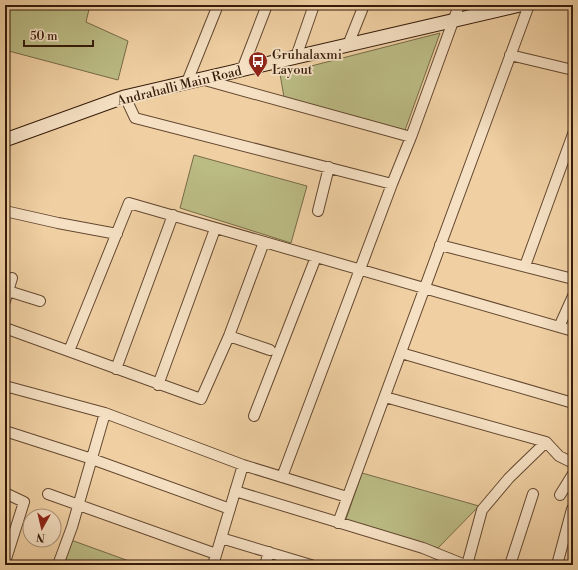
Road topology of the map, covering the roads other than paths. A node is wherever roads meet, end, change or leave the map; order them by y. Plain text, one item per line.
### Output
1 (218, 5) edge
2 (267, 5) edge
3 (314, 5) edge
4 (364, 5) edge
5 (458, 5) edge
6 (520, 5) edge
7 (529, 5) edge
8 (452, 21) junction
9 (348, 45) junction
10 (510, 55) junction
11 (296, 57) junction
12 (242, 70) junction
13 (573, 70) edge
14 (200, 79) junction
15 (187, 82) junction
16 (129, 96) junction
17 (573, 134) edge
18 (411, 137) junction
19 (5, 140) edge
20 (329, 167) junction
21 (392, 184) junction
22 (5, 211) edge
23 (318, 211) dead end
24 (173, 215) junction
25 (215, 229) junction
26 (117, 234) junction
27 (264, 242) junction
28 (440, 245) junction
29 (316, 257) junction
30 (524, 266) junction
31 (360, 270) junction
32 (12, 278) dead end
33 (573, 278) edge
34 (424, 288) junction
35 (7, 296) edge
36 (573, 296) edge
37 (40, 301) dead end
38 (559, 327) junction
39 (5, 328) edge
40 (573, 331) edge
41 (229, 336) junction
42 (270, 350) dead end
43 (69, 351) junction
44 (401, 353) junction
45 (116, 370) junction
46 (158, 385) junction
47 (5, 386) edge
48 (385, 397) junction
49 (573, 403) edge
50 (105, 413) junction
51 (254, 416) dead end
52 (5, 432) edge
53 (546, 442) junction
54 (92, 459) junction
55 (573, 463) edge
56 (243, 465) junction
57 (573, 474) edge
58 (282, 477) junction
59 (235, 491) junction
60 (5, 493) edge
61 (48, 494) dead end
62 (533, 494) dead end
63 (560, 495) dead end
64 (347, 496) junction
65 (79, 504) junction
66 (230, 509) junction
67 (572, 509) edge
68 (338, 523) junction
69 (221, 538) junction
70 (269, 552) junction
71 (216, 554) junction
72 (5, 562) edge
73 (58, 565) edge
74 (213, 565) edge
75 (266, 565) edge
76 (311, 565) edge
77 (466, 565) edge
78 (510, 565) edge
79 (557, 565) edge

1 - 15 street
2 - 12 street
3 - 11 street
4 - 9 street
5 - 8 street
6 - 8 main road, Andrahalli Main Road
7 - 10 street
8 - 9 main road, Andrahalli Main Road
8 - 18 street
9 - 11 main road, Andrahalli Main Road
10 - 13 street
10 - 28 street
11 - 12 main road, Andrahalli Main Road
12 - 14 main road, Andrahalli Main Road
14 - 15 main road, Andrahalli Main Road
14 - 18 street
15 - 16 main road, Andrahalli Main Road
16 - 19 main road, Andrahalli Main Road
16 - 20 street
17 - 30 street
18 - 21 street
20 - 21 street
20 - 23 street
21 - 31 street
22 - 26 street
24 - 25 street
24 - 26 street
24 - 45 street
25 - 27 street
25 - 46 street
26 - 43 street
27 - 29 street
27 - 41 street
28 - 30 street
28 - 34 street
29 - 31 street
29 - 51 street
30 - 33 street
31 - 34 street
31 - 58 street
32 - 35 street
34 - 38 street
34 - 44 street
35 - 37 street
36 - 38 street
38 - 40 street
39 - 43 street
41 - 42 street
41 - 46 street
43 - 45 street
44 - 48 street
44 - 49 street
45 - 46 street
47 - 50 street
48 - 53 street
48 - 64 street
50 - 54 street
50 - 56 street
52 - 54 street
53 - 55 street
53 - 77 street
54 - 65 street
54 - 66 street
56 - 58 street
56 - 59 street
57 - 63 street
58 - 64 street
59 - 66 street
59 - 68 street
60 - 72 street
61 - 65 street
62 - 78 street
64 - 68 street
65 - 71 street
65 - 73 street
66 - 69 street
67 - 79 street
68 - 77 street
69 - 70 street
69 - 71 street
70 - 75 street
70 - 76 street
71 - 74 street

